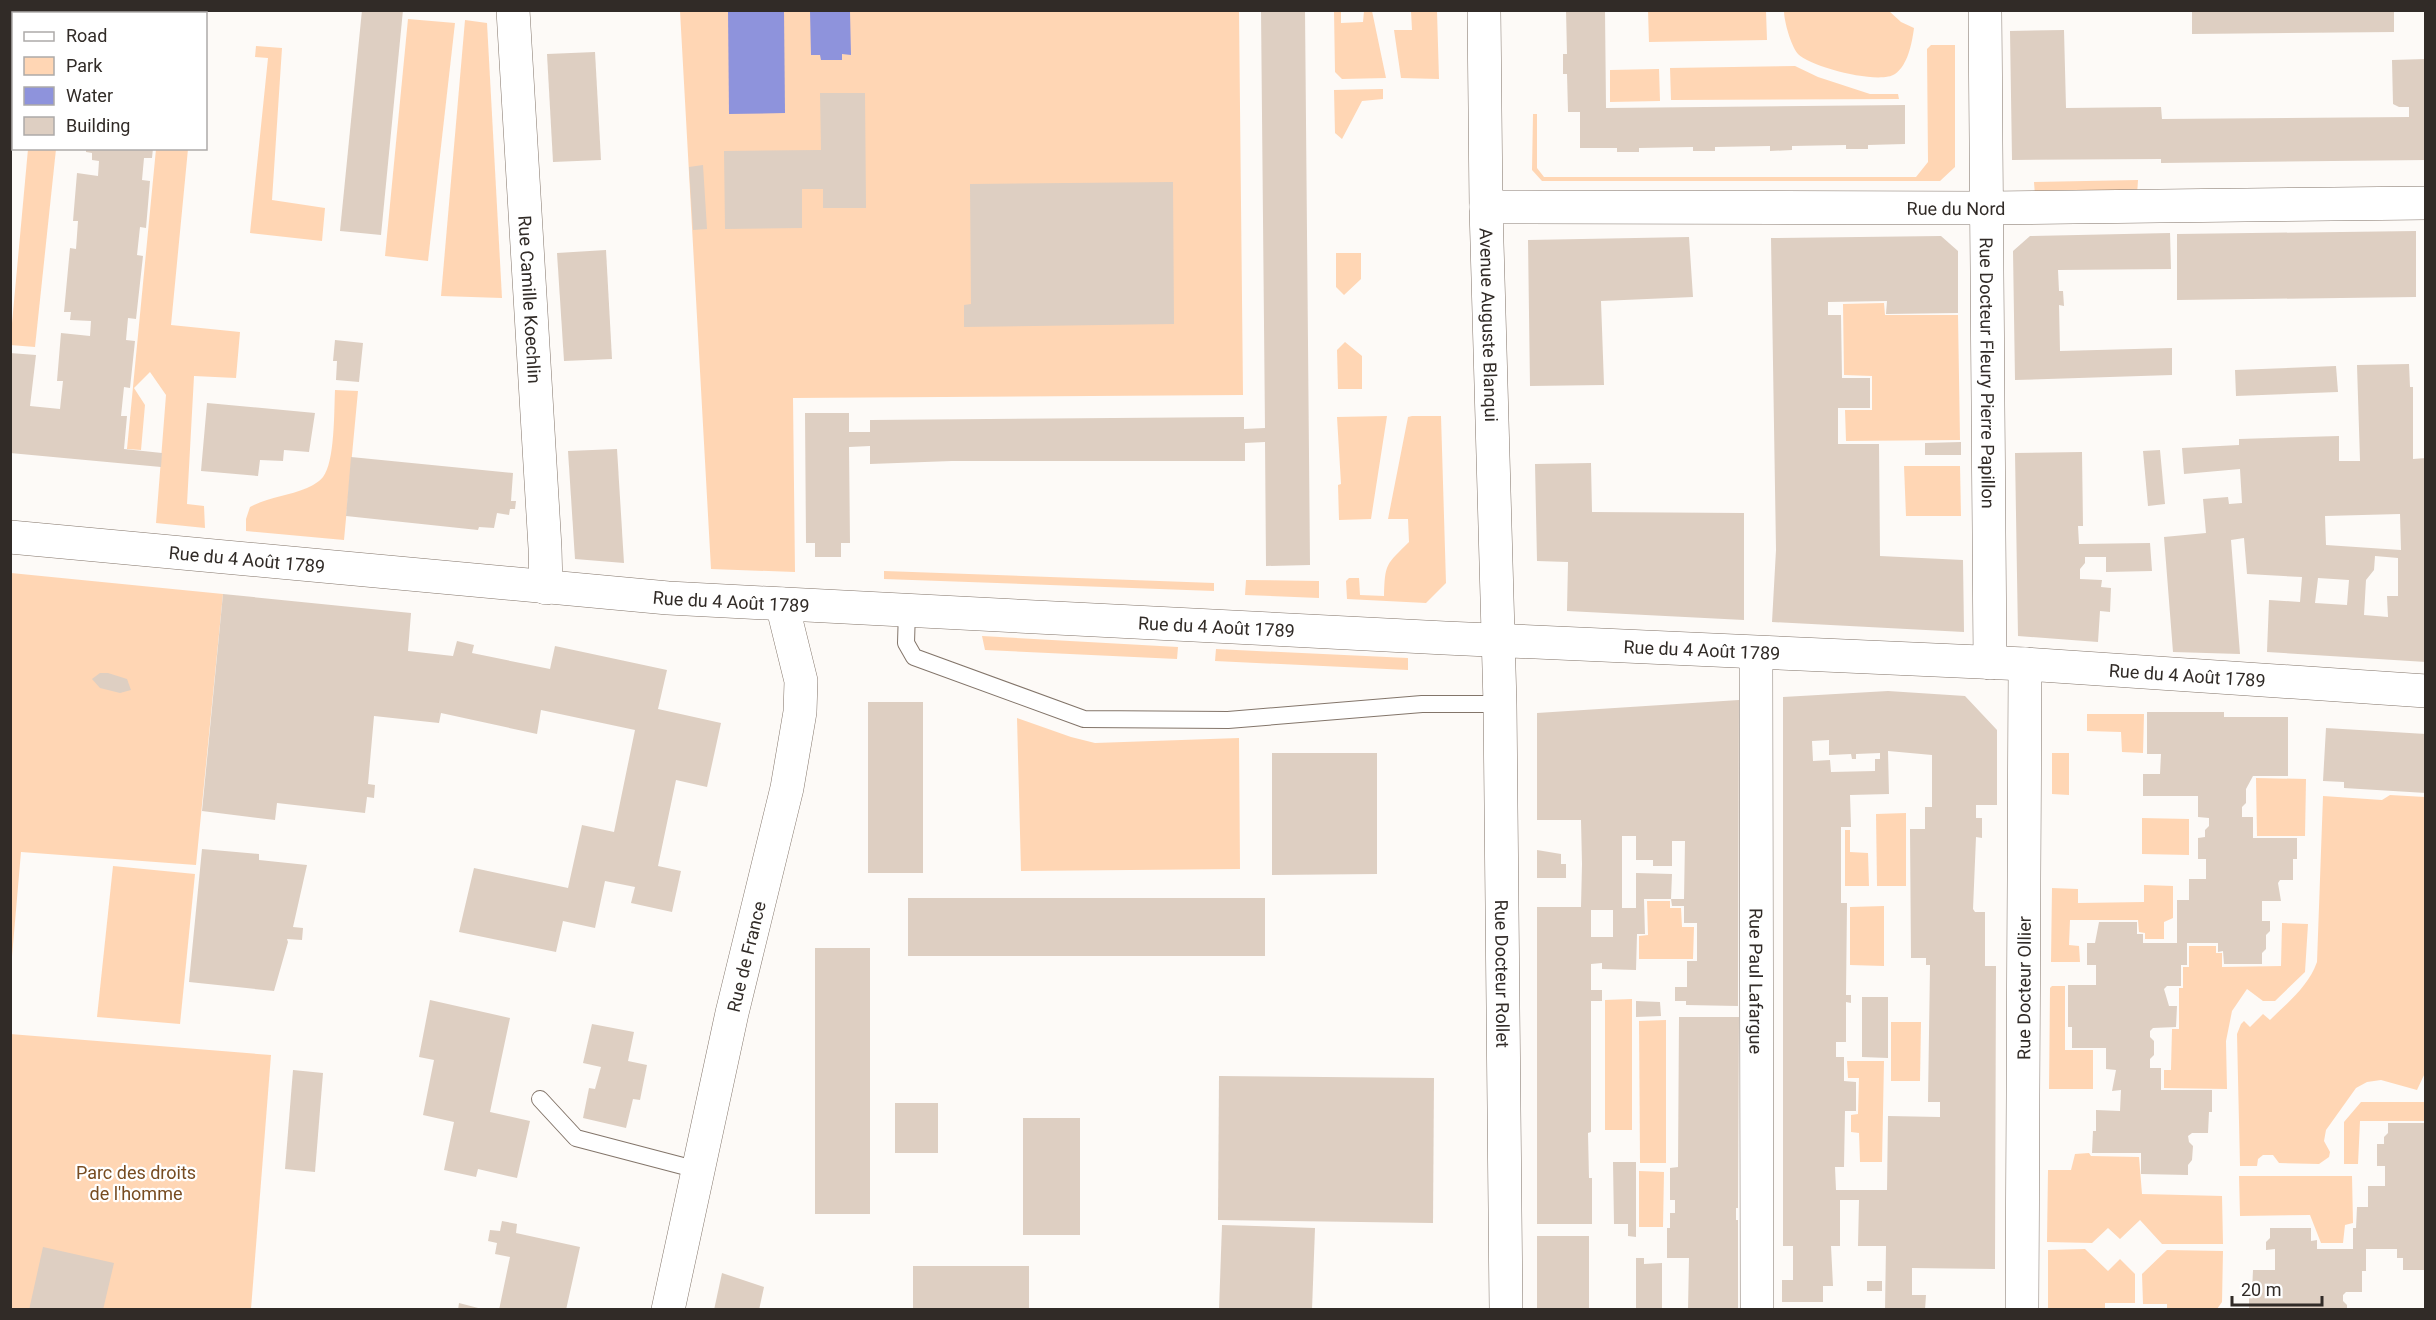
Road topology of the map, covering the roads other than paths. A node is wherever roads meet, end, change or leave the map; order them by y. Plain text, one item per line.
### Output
1 (513, 10) edge
2 (1484, 10) edge
3 (1985, 10) edge
4 (2426, 203) edge
5 (1486, 207) junction
6 (1987, 208) junction
7 (10, 537) edge
8 (546, 588) junction
9 (782, 604) junction
10 (907, 610) junction
11 (1498, 640) junction
12 (1756, 652) junction
13 (1990, 663) junction
14 (2025, 664) junction
15 (2426, 691) edge
16 (1500, 704) junction
17 (540, 1099) dead end
18 (698, 1170) junction
19 (668, 1310) edge
20 (1506, 1310) edge
21 (1757, 1310) edge
22 (2022, 1310) edge

1 - 8 street, Rue Camille Koechlin
2 - 5 street, Avenue Auguste Blanqui
3 - 6 street, Rue Docteur Fleury Pierre Papillon
4 - 6 street, Rue du Nord
5 - 6 street, Rue du Nord
5 - 11 street, Avenue Auguste Blanqui
6 - 13 street, Rue Docteur Fleury Pierre Papillon
7 - 8 street, Rue du 4 Août 1789
8 - 9 street, Rue du 4 Août 1789
9 - 10 street, Rue du 4 Août 1789
9 - 18 street, Rue de France
10 - 11 street, Rue du 4 Août 1789
10 - 16 lane
11 - 12 street, Rue du 4 Août 1789
11 - 16 street, Rue Docteur Rollet
12 - 13 street, Rue du 4 Août 1789
12 - 21 street, Rue Paul Lafargue
13 - 14 street, Rue du 4 Août 1789
14 - 15 street, Rue du 4 Août 1789
14 - 22 street, Rue Docteur Ollier
16 - 20 street, Rue Docteur Rollet
17 - 18 lane
18 - 19 street, Rue de France

